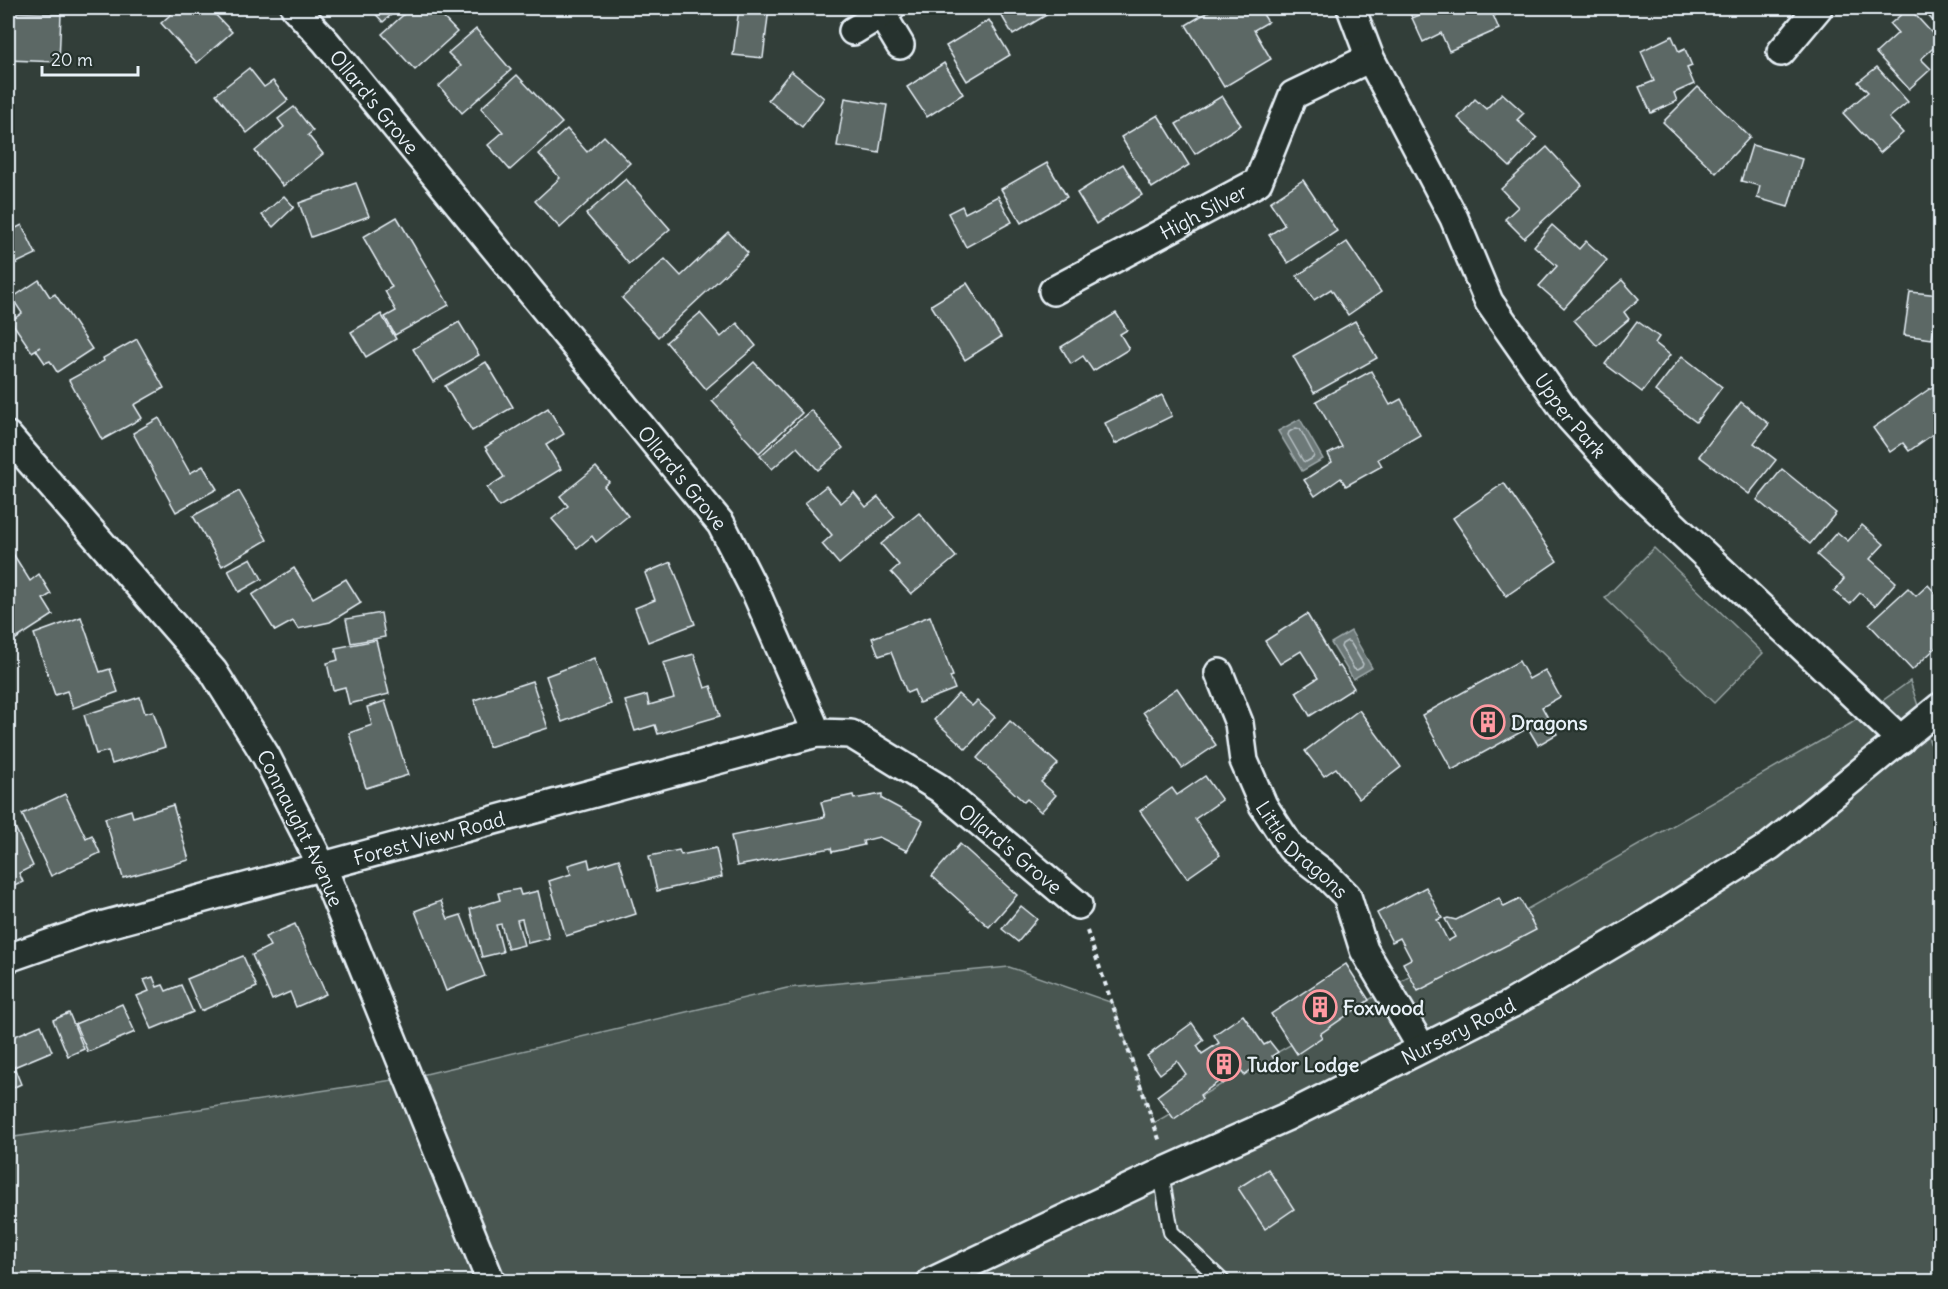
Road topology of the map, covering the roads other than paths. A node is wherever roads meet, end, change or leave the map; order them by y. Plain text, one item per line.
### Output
1 (295, 8) edge
2 (1351, 8) edge
3 (1818, 8) edge
4 (886, 10) edge
5 (853, 31) dead end
6 (900, 45) dead end
7 (1781, 52) dead end
8 (1370, 58) junction
9 (1053, 291) dead end
10 (8, 436) edge
11 (1219, 673) dead end
12 (1941, 707) edge
13 (817, 733) junction
14 (1901, 740) junction
15 (323, 868) junction
16 (1078, 905) road end
17 (8, 958) edge
18 (1422, 1048) junction
19 (1161, 1173) junction
20 (491, 1281) edge
21 (931, 1281) edge
22 (1224, 1281) edge

1 - 13 street, Ollard's Grove
2 - 8 street, Upper Park
3 - 7 street
4 - 5 street
4 - 6 street
8 - 9 street, High Silver
8 - 14 street, Upper Park
10 - 15 street, Connaught Avenue
11 - 18 street, Little Dragons
12 - 14 street, Nursery Road
13 - 15 street, Forest View Road
13 - 16 street, Ollard's Grove
14 - 18 street, Nursery Road
15 - 17 street, Forest View Road
15 - 20 street, Connaught Avenue
18 - 19 street, Nursery Road
19 - 21 street, Nursery Road
19 - 22 lane

